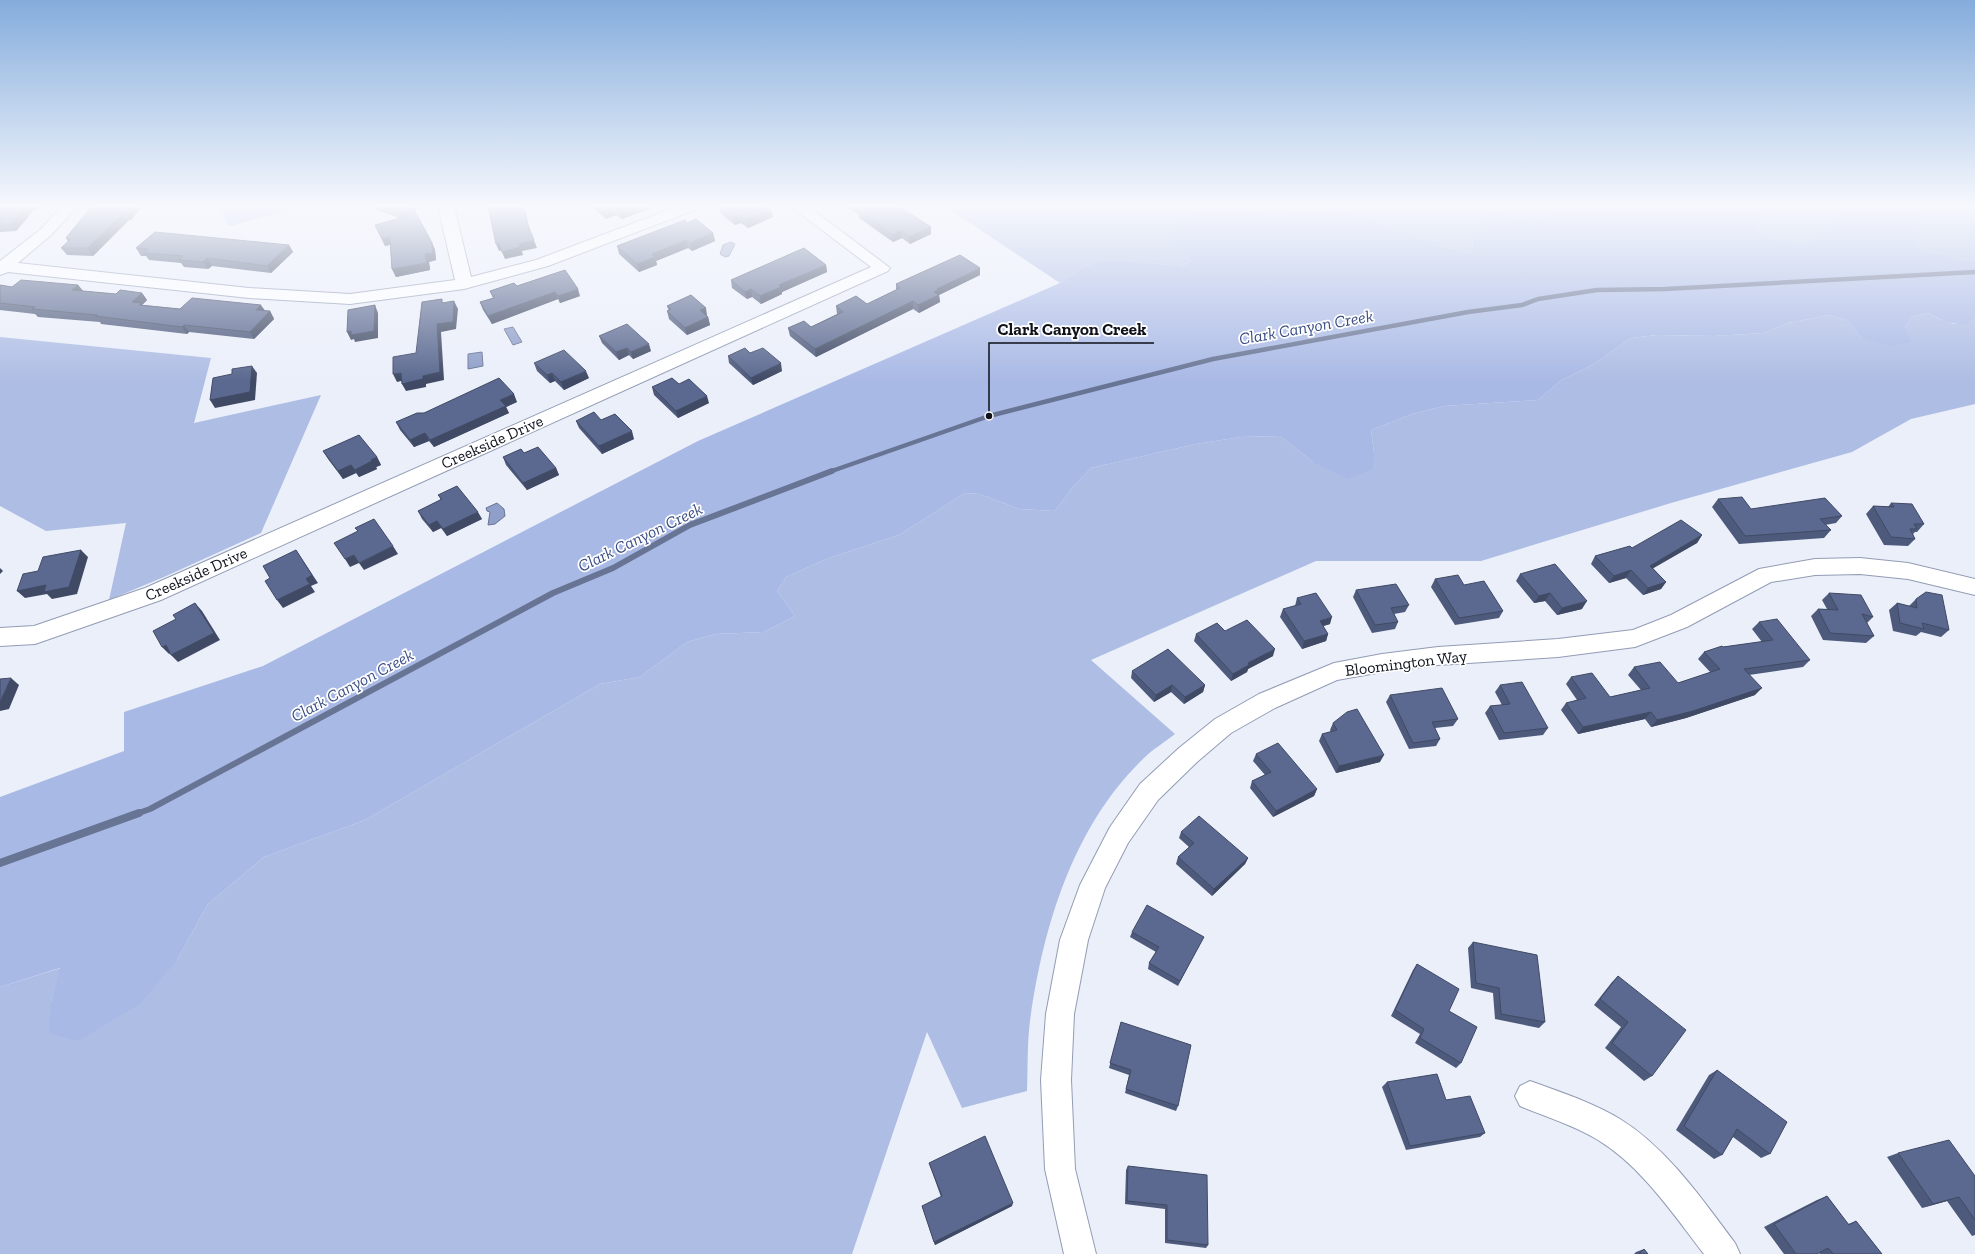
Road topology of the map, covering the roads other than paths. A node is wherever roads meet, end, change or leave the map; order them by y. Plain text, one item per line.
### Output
1 (459, 265) edge
2 (536, 265) edge
3 (877, 265) edge
4 (1, 268) edge
5 (464, 284) junction
6 (1975, 587) edge
7 (0, 637) edge
8 (1530, 1096) dead end
9 (1080, 1254) edge
10 (1724, 1254) edge

1 - 5 street
2 - 5 street
3 - 7 street, Creekside Drive
4 - 5 street
6 - 9 street, Bloomington Way
8 - 10 street

